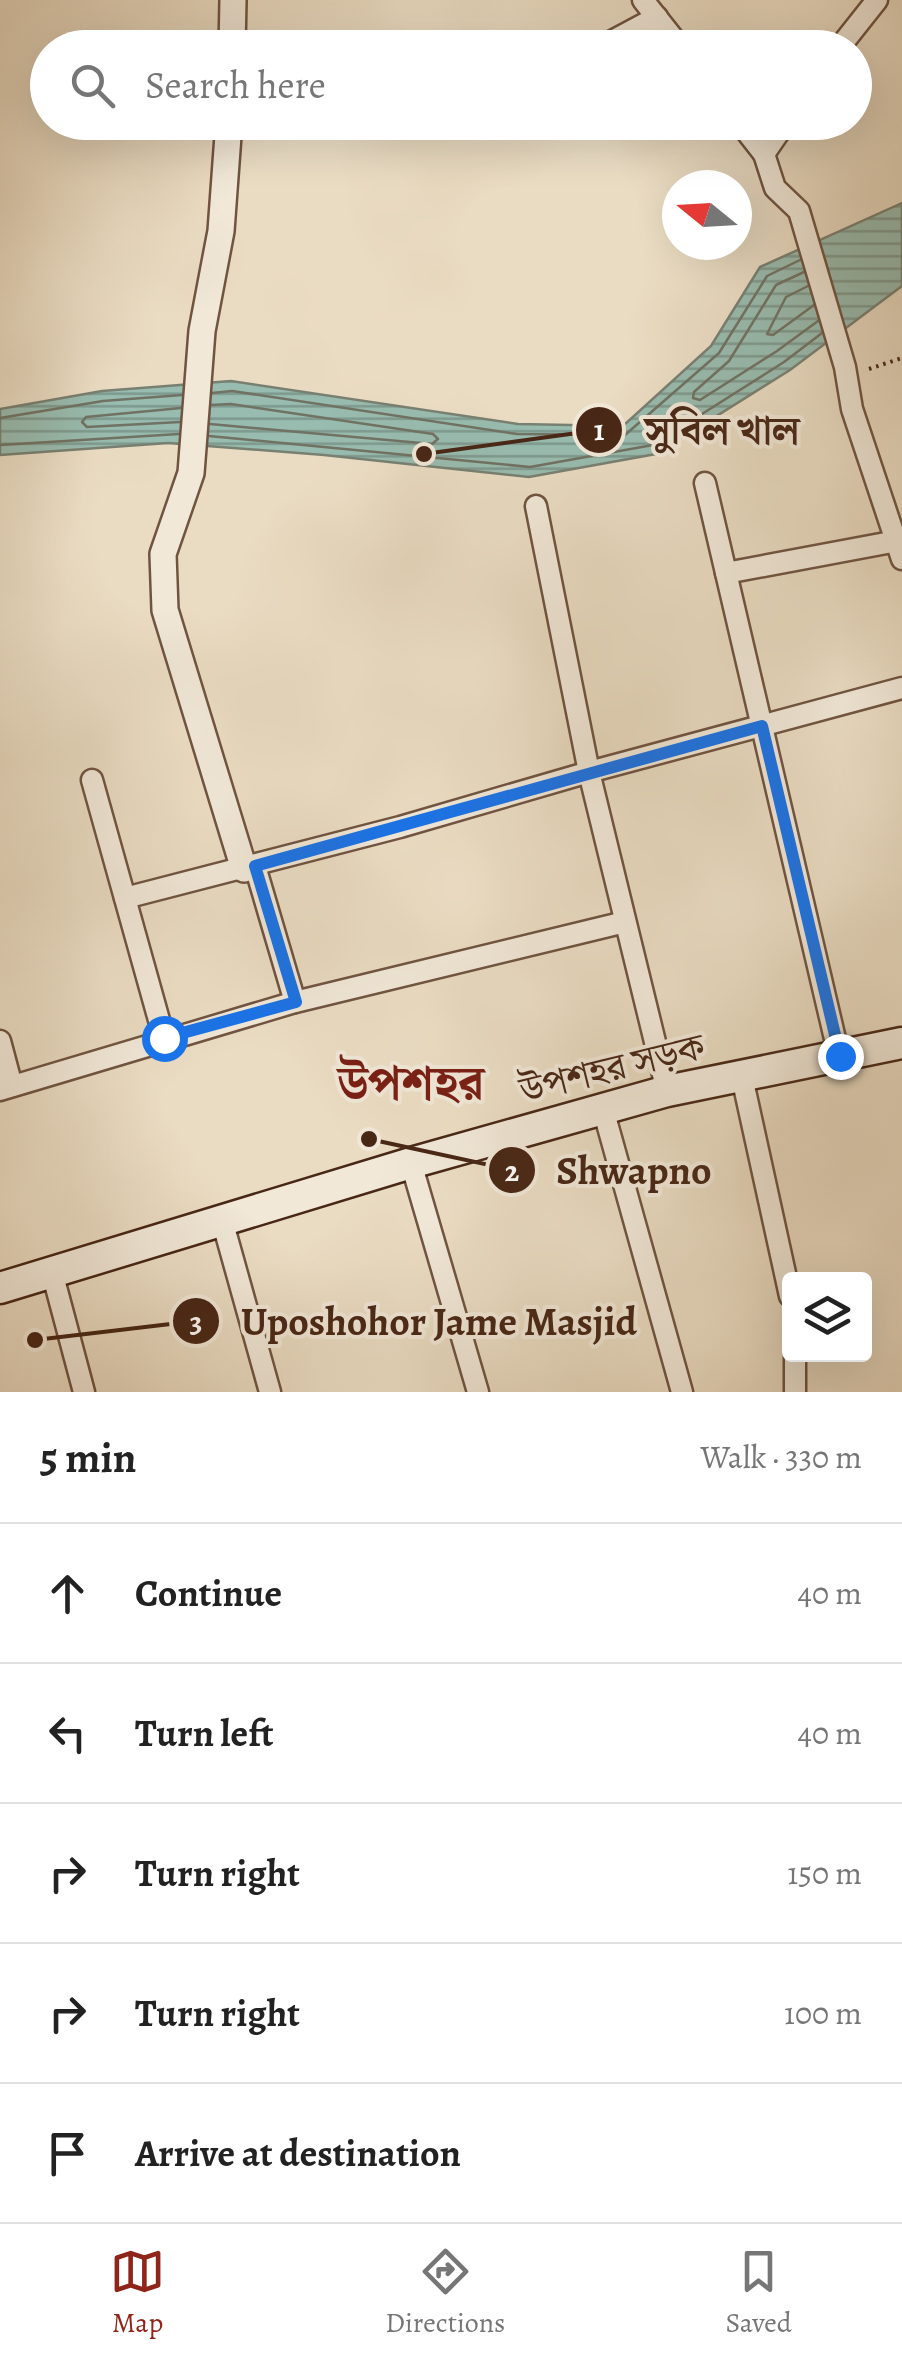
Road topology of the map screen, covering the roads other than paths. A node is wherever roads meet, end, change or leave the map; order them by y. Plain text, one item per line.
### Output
1 (233, 0) edge
2 (642, 0) edge
3 (878, 0) edge
4 (658, 17) junction
5 (232, 30) edge
6 (633, 30) edge
7 (668, 30) edge
8 (854, 30) edge
9 (228, 140) edge
10 (753, 140) edge
11 (774, 140) edge
12 (764, 154) junction
13 (704, 483) dead end
14 (536, 506) dead end
15 (900, 546) edge
16 (726, 573) junction
17 (902, 688) edge
18 (762, 726) junction
19 (589, 772) junction
20 (92, 780) dead end
21 (250, 868) junction
22 (125, 898) junction
23 (625, 922) junction
24 (296, 1002) junction
25 (164, 1038) junction
26 (0, 1042) edge
27 (902, 1044) edge
28 (840, 1056) junction
29 (742, 1077) junction
30 (6, 1088) edge
31 (667, 1092) junction
32 (604, 1109) junction
33 (412, 1163) junction
34 (222, 1220) junction
35 (52, 1272) junction
36 (785, 1272) edge
37 (0, 1288) edge
38 (795, 1362) edge
39 (84, 1392) edge
40 (270, 1392) edge
41 (478, 1392) edge
42 (682, 1392) edge
43 (795, 1392) edge

1 - 5 street
2 - 4 street
3 - 8 street
4 - 6 street
4 - 7 street
9 - 21 street
10 - 12 street
11 - 12 street
12 - 15 street
13 - 16 street
14 - 19 street
15 - 16 street
16 - 18 street
17 - 18 street
18 - 19 street
18 - 28 street
19 - 21 street
19 - 23 street
20 - 22 street
21 - 22 street
21 - 24 street
22 - 25 street
23 - 24 street
23 - 31 street
24 - 25 street
25 - 30 street
26 - 30 street
27 - 28 main road, উপশহর সড়ক
28 - 29 main road, উপশহর সড়ক
29 - 31 main road, উপশহর সড়ক
29 - 36 street
31 - 32 main road, উপশহর সড়ক
32 - 33 main road, উপশহর সড়ক
32 - 42 street
33 - 34 main road, উপশহর সড়ক
33 - 41 street
34 - 35 main road, উপশহর সড়ক
34 - 40 street
35 - 37 main road, উপশহর সড়ক
35 - 39 street
38 - 43 street

